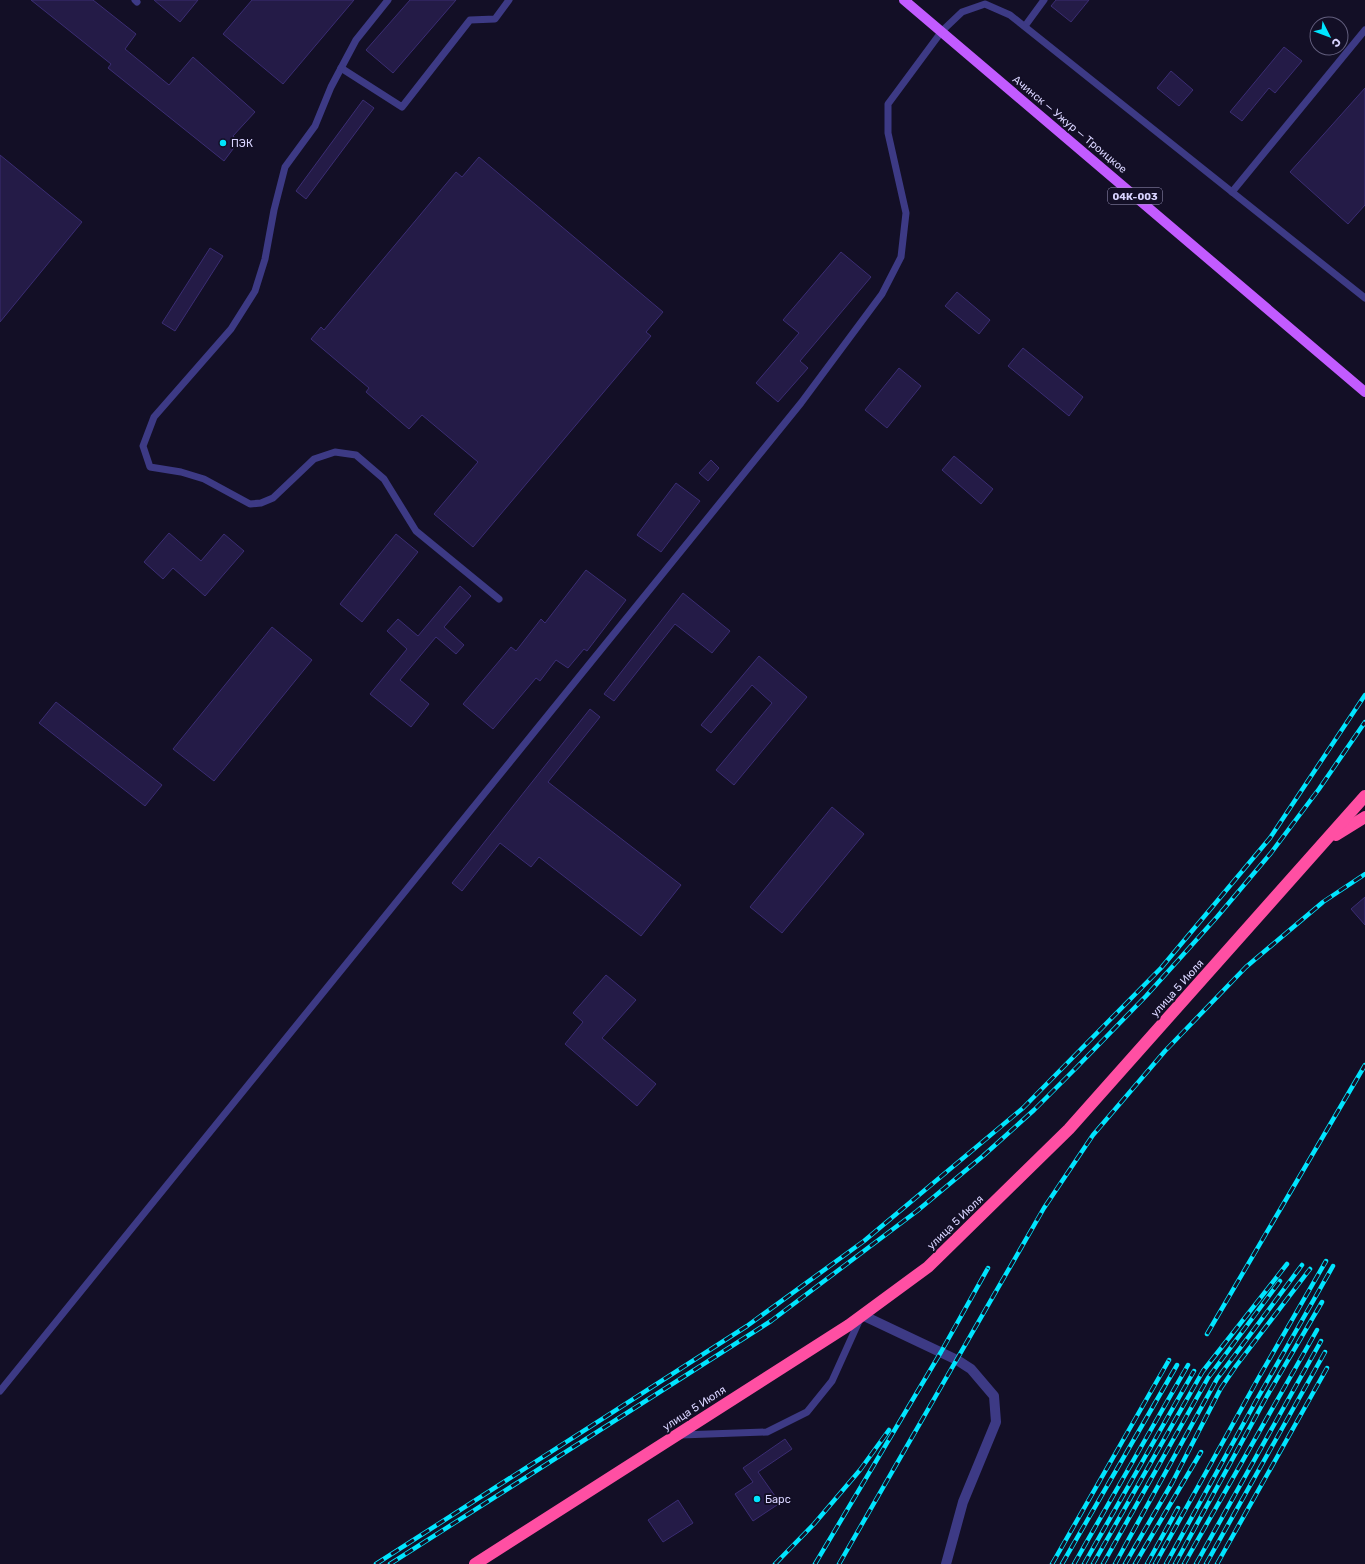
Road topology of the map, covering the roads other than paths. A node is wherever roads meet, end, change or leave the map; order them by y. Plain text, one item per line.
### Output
1 (388, 0) edge
2 (509, 0) edge
3 (904, 0) edge
4 (1044, 0) edge
5 (1025, 26) junction
6 (1365, 30) edge
7 (942, 31) junction
8 (341, 68) junction
9 (1232, 192) junction
10 (1365, 298) edge
11 (1365, 392) edge
12 (499, 599) dead end
13 (1365, 796) edge
14 (1365, 817) edge
15 (1323, 843) junction
16 (862, 1315) junction
17 (0, 1390) edge
18 (676, 1435) junction
19 (475, 1564) edge
20 (946, 1564) edge

1 - 8 lane
2 - 8 lane
3 - 7 main road, Ачинск — Ужур — Троицкое / 04К-003
4 - 5 lane
5 - 7 lane
5 - 9 lane
6 - 9 lane
7 - 11 main road, Ачинск — Ужур — Троицкое / 04К-003
7 - 17 lane
8 - 12 lane
9 - 10 lane
13 - 15 highway, улица 5 Июля
14 - 15 highway
15 - 16 highway, улица 5 Июля
16 - 18 highway, улица 5 Июля
16 - 18 lane
16 - 20 street
18 - 19 highway, улица 5 Июля

